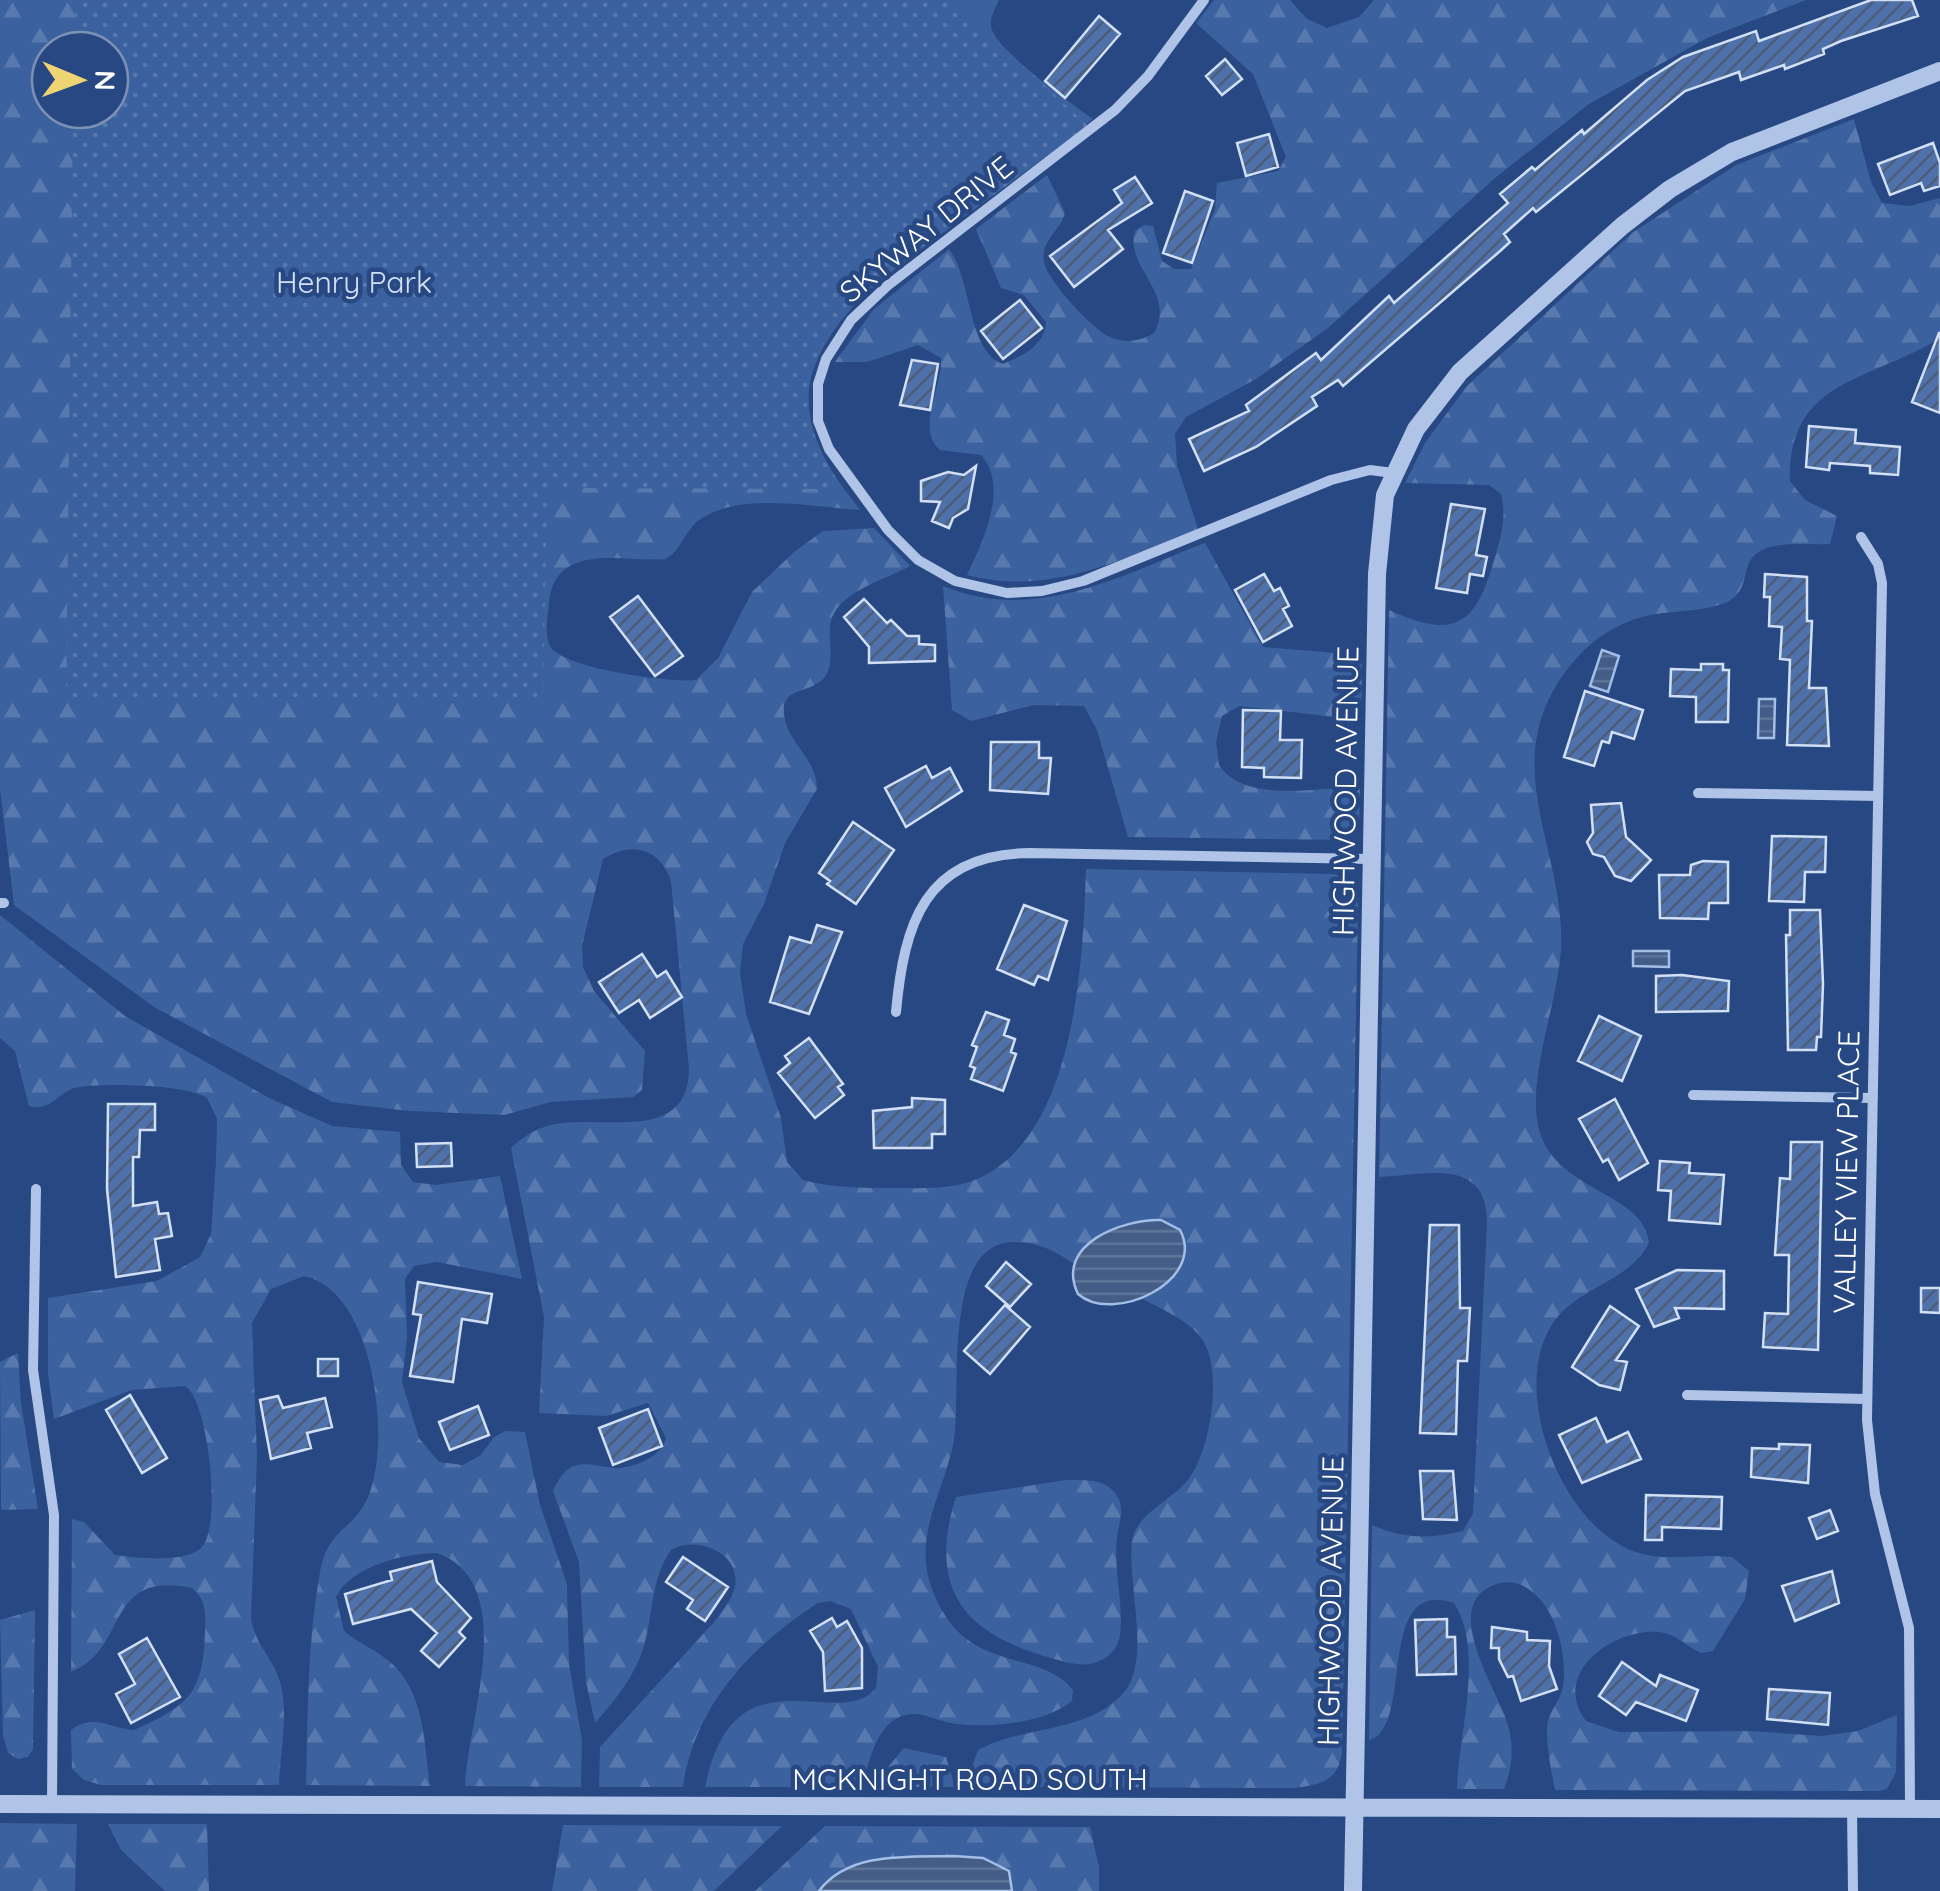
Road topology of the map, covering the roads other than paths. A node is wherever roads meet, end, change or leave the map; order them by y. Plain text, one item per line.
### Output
1 (1204, 0) edge
2 (1940, 72) edge
3 (1393, 473) junction
4 (1860, 537) dead end
5 (1698, 793) dead end
6 (1878, 796) junction
7 (1371, 859) junction
8 (896, 1012) dead end
9 (1693, 1095) dead end
10 (1873, 1098) junction
11 (36, 1189) dead end
12 (1687, 1395) dead end
13 (1868, 1398) junction
14 (0, 1804) edge
15 (52, 1804) junction
16 (1353, 1808) junction
17 (1852, 1808) junction
18 (1910, 1809) junction
19 (1940, 1809) edge
20 (1353, 1891) edge
21 (1852, 1891) edge

1 - 3 street, SKYWAY DRIVE
2 - 3 street, HIGHWOOD AVENUE
3 - 7 street, HIGHWOOD AVENUE
4 - 6 street, VALLEY VIEW PLACE
5 - 6 street
6 - 10 street, VALLEY VIEW PLACE
7 - 8 street
7 - 16 street, HIGHWOOD AVENUE
9 - 10 street
10 - 13 street, VALLEY VIEW PLACE
11 - 15 street
12 - 13 street
13 - 18 street, VALLEY VIEW PLACE
14 - 15 street, MCKNIGHT ROAD SOUTH
15 - 16 street, MCKNIGHT ROAD SOUTH
16 - 17 street, MCKNIGHT ROAD SOUTH
16 - 20 street, HIGHWOOD AVENUE
17 - 18 street, MCKNIGHT ROAD SOUTH
17 - 21 street
18 - 19 street, MCKNIGHT ROAD SOUTH

